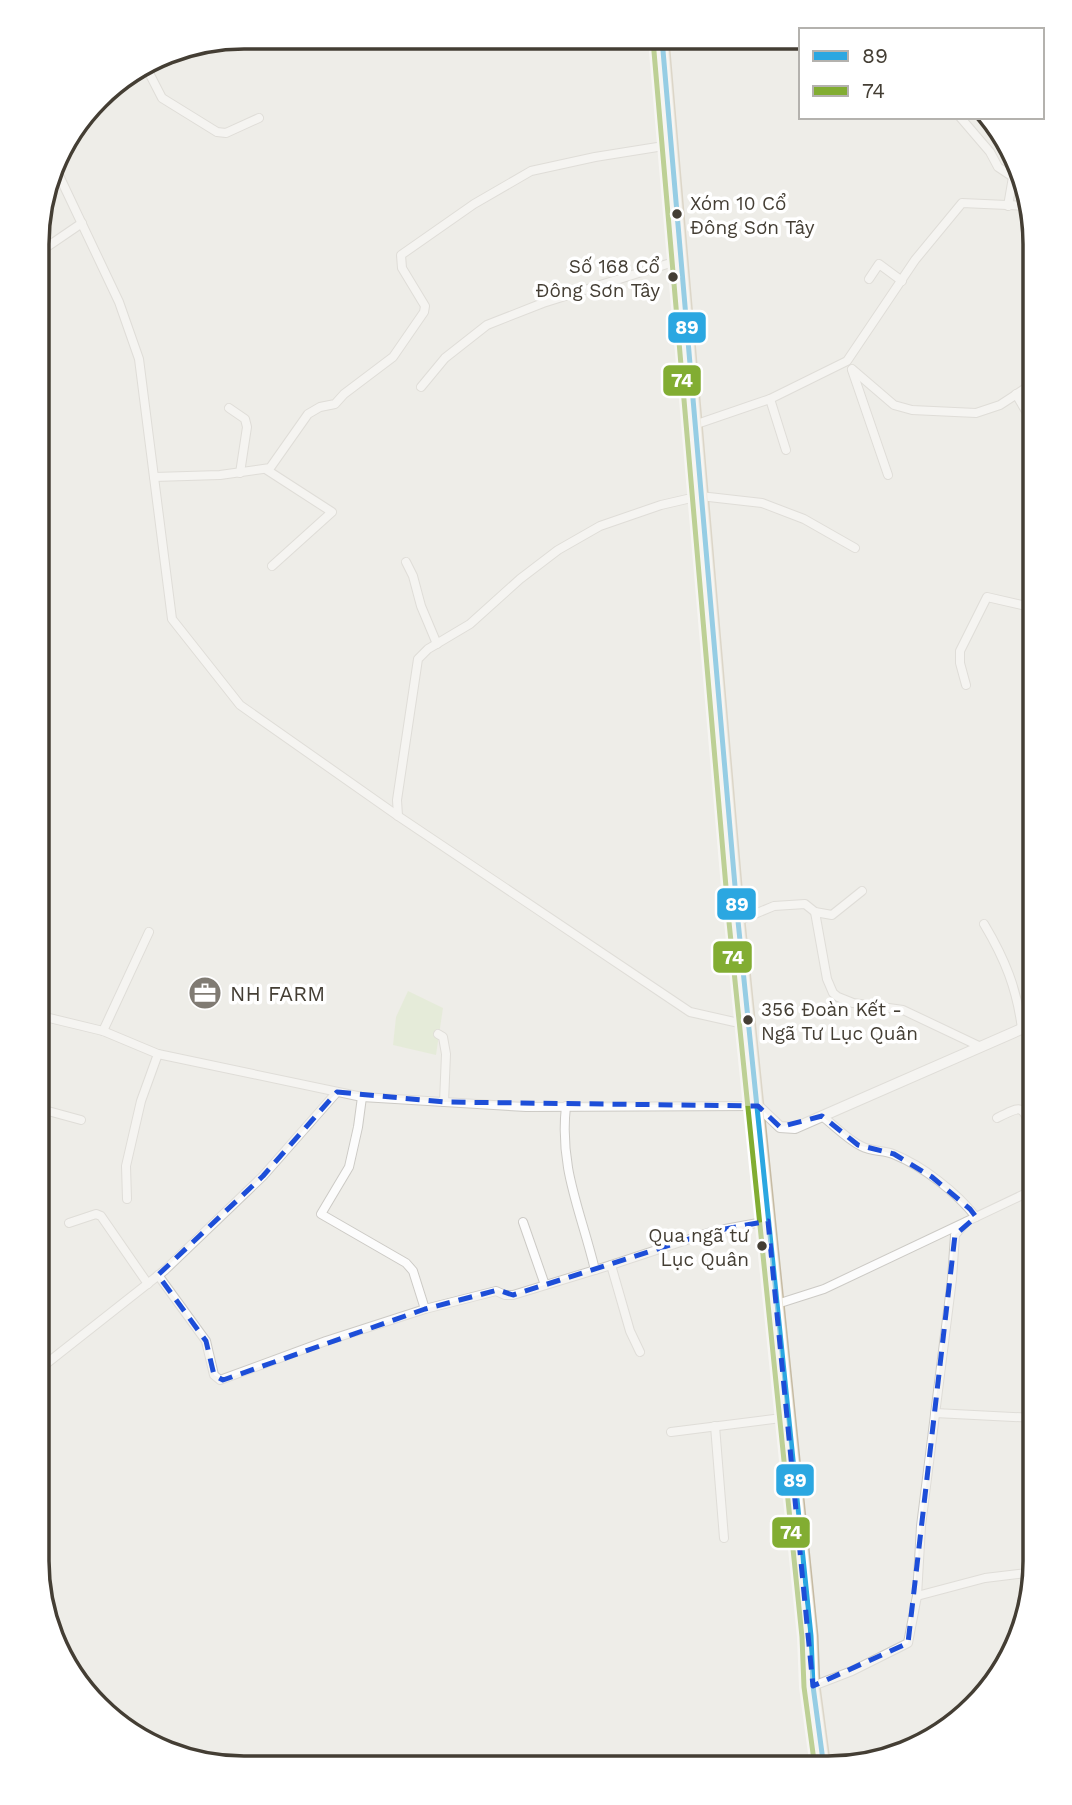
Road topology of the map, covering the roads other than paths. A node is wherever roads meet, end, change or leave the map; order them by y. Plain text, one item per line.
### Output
1 (663, 49) edge
2 (150, 73) edge
3 (259, 118) dead end
4 (962, 119) edge
5 (670, 145) junction
6 (1011, 175) edge
7 (60, 178) edge
8 (1013, 180) edge
9 (1008, 206) junction
10 (1019, 206) edge
11 (82, 223) junction
12 (49, 246) edge
13 (680, 260) junction
14 (869, 279) dead end
15 (902, 281) junction
16 (850, 365) junction
17 (421, 387) dead end
18 (1023, 390) edge
19 (1016, 394) junction
20 (769, 399) junction
21 (1023, 406) edge
22 (229, 408) dead end
23 (694, 425) junction
24 (786, 450) dead end
25 (267, 470) junction
26 (240, 473) junction
27 (888, 475) dead end
28 (154, 477) junction
29 (700, 496) junction
30 (855, 548) dead end
31 (406, 562) dead end
32 (272, 566) dead end
33 (1023, 605) edge
34 (437, 644) junction
35 (966, 685) dead end
36 (398, 816) junction
37 (862, 891) dead end
38 (814, 912) junction
39 (738, 921) junction
40 (984, 924) dead end
41 (149, 932) dead end
42 (49, 1018) edge
43 (748, 1025) junction
44 (1022, 1029) joint
45 (103, 1031) junction
46 (438, 1034) dead end
47 (981, 1047) junction
48 (158, 1054) junction
49 (337, 1092) junction
50 (362, 1097) junction
51 (444, 1102) junction
52 (566, 1106) junction
53 (758, 1106) junction
54 (49, 1111) edge
55 (1023, 1111) edge
56 (822, 1116) junction
57 (997, 1118) dead end
58 (81, 1120) dead end
59 (1023, 1195) edge
60 (127, 1199) dead end
61 (976, 1217) junction
62 (768, 1221) junction
63 (523, 1222) dead end
64 (966, 1222) junction
65 (69, 1223) dead end
66 (611, 1265) junction
67 (594, 1270) junction
68 (158, 1275) junction
69 (148, 1284) junction
70 (545, 1285) junction
71 (777, 1304) junction
72 (425, 1309) junction
73 (640, 1352) dead end
74 (49, 1362) edge
75 (935, 1413) junction
76 (789, 1417) junction
77 (1023, 1417) edge
78 (715, 1426) junction
79 (671, 1432) dead end
80 (724, 1538) dead end
81 (1023, 1573) edge
82 (917, 1596) junction
83 (813, 1686) junction
84 (823, 1756) edge

1 - 5 highway
2 - 3 street
4 - 6 street
5 - 13 highway
5 - 25 street
7 - 11 street
8 - 9 street
9 - 10 street
9 - 15 street
11 - 12 street
11 - 28 street
13 - 17 street
13 - 23 highway
14 - 15 street
15 - 16 street
16 - 19 street
16 - 20 street
16 - 27 street
18 - 19 street
19 - 21 street
20 - 23 street
20 - 24 street
22 - 26 street
23 - 29 highway
25 - 26 street
25 - 32 street
26 - 28 street
28 - 36 street
29 - 30 street
29 - 34 street
29 - 39 highway
31 - 34 street
33 - 35 street
34 - 36 street
36 - 43 street
37 - 38 street
38 - 39 street
38 - 47 street
39 - 43 highway
40 - 44 street
41 - 45 street
42 - 45 street
43 - 53 highway
44 - 47 street
45 - 48 street
46 - 51 street
47 - 56 street
48 - 49 street
48 - 60 street
49 - 50 street
49 - 68 street
50 - 51 street
50 - 72 street
51 - 52 street
52 - 53 street
52 - 67 street
53 - 56 street
53 - 62 highway
54 - 58 street
55 - 57 street
56 - 61 street
59 - 61 street
61 - 64 street
62 - 66 street
62 - 71 highway
63 - 70 street
64 - 71 street
64 - 75 street
65 - 69 street
66 - 67 street
66 - 73 street
67 - 70 street
68 - 69 street
68 - 72 street
69 - 74 street
70 - 72 street
71 - 76 highway
75 - 77 street
75 - 82 street
76 - 78 street
76 - 83 highway
78 - 79 street
78 - 80 street
81 - 82 street
82 - 83 street
83 - 84 highway

